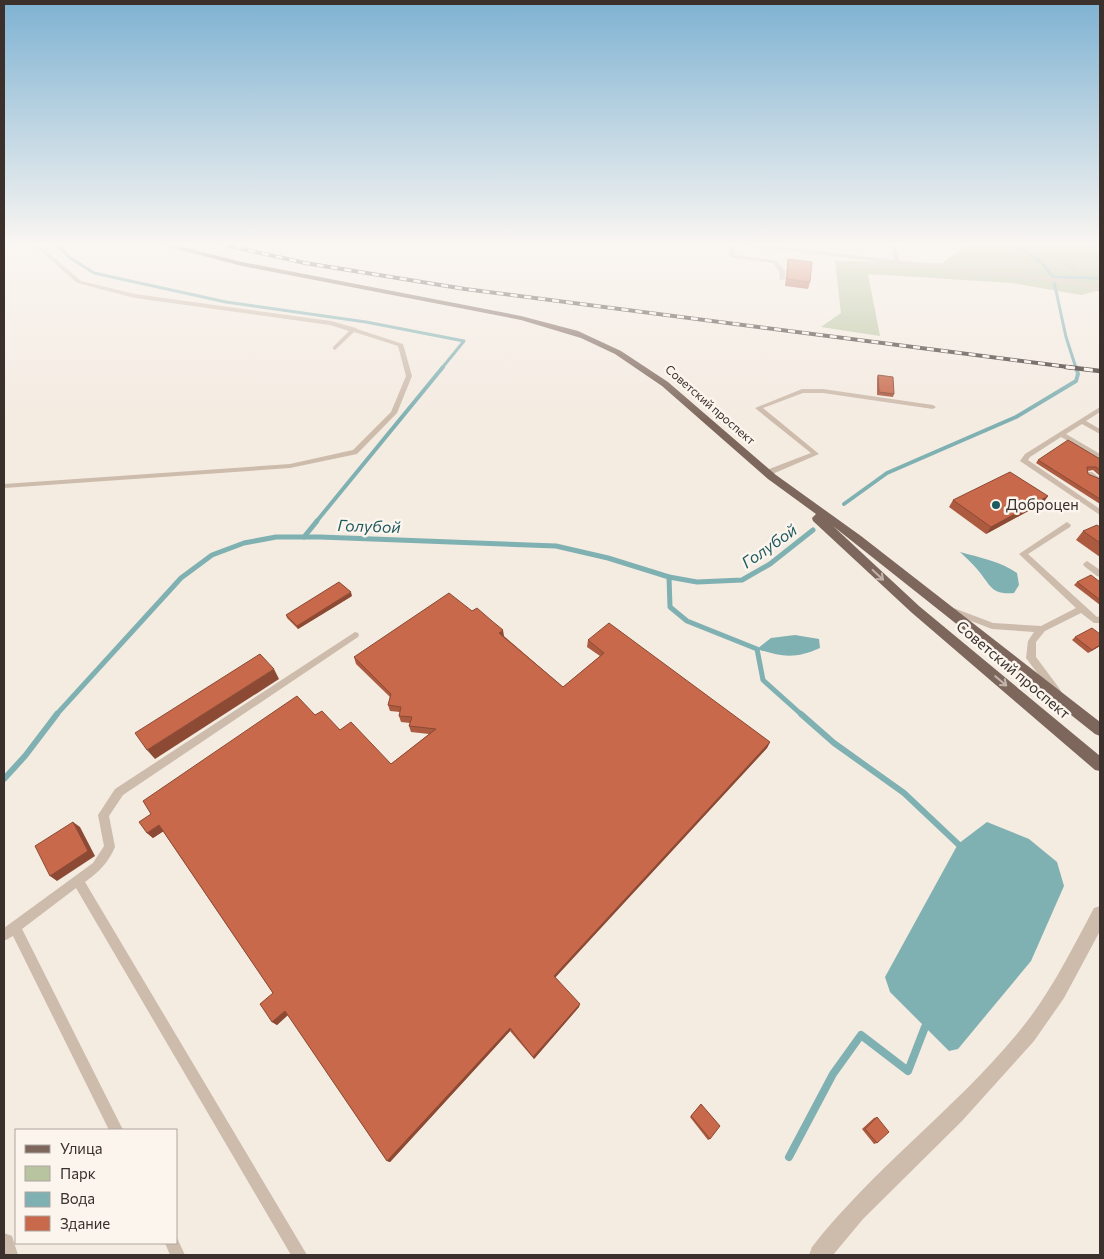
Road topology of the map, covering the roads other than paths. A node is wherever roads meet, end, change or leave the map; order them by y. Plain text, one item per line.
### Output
1 (184, 303) edge
2 (442, 303) edge
3 (354, 329) junction
4 (335, 348) dead end
5 (933, 406) dead end
6 (1100, 409) edge
7 (1082, 421) junction
8 (1100, 432) edge
9 (1061, 434) junction
10 (1100, 457) edge
11 (1089, 474) edge
12 (770, 475) junction
13 (1100, 480) edge
14 (4, 486) edge
15 (1100, 512) edge
16 (1067, 526) dead end
17 (1087, 564) dead end
18 (1100, 574) edge
19 (944, 607) junction
20 (1082, 610) junction
21 (1100, 619) edge
22 (1042, 629) junction
23 (355, 635) dead end
24 (1068, 704) junction
25 (1100, 730) edge
26 (1100, 765) edge
27 (78, 880) junction
28 (1100, 914) edge
29 (15, 926) junction
30 (4, 935) edge
31 (116, 1129) edge
32 (4, 1244) edge
33 (7, 1255) edge
34 (299, 1255) edge
35 (820, 1255) edge

1 - 3 lane
2 - 12 main road, Советский проспект
3 - 4 lane
3 - 14 lane
5 - 12 lane
6 - 7 lane
7 - 8 lane
7 - 9 lane
9 - 10 lane
9 - 15 lane
11 - 13 lane
12 - 19 main road, Советский проспект
12 -> 26 main road, Советский проспект
16 - 20 lane
17 - 18 lane
19 - 22 lane
19 - 24 main road, Советский проспект
20 - 21 lane
20 - 22 lane
22 - 24 lane
23 - 27 lane
24 - 25 main road, Советский проспект
27 - 29 lane
27 - 34 lane
28 - 35 street
29 - 30 lane
29 - 31 lane
32 - 33 street

